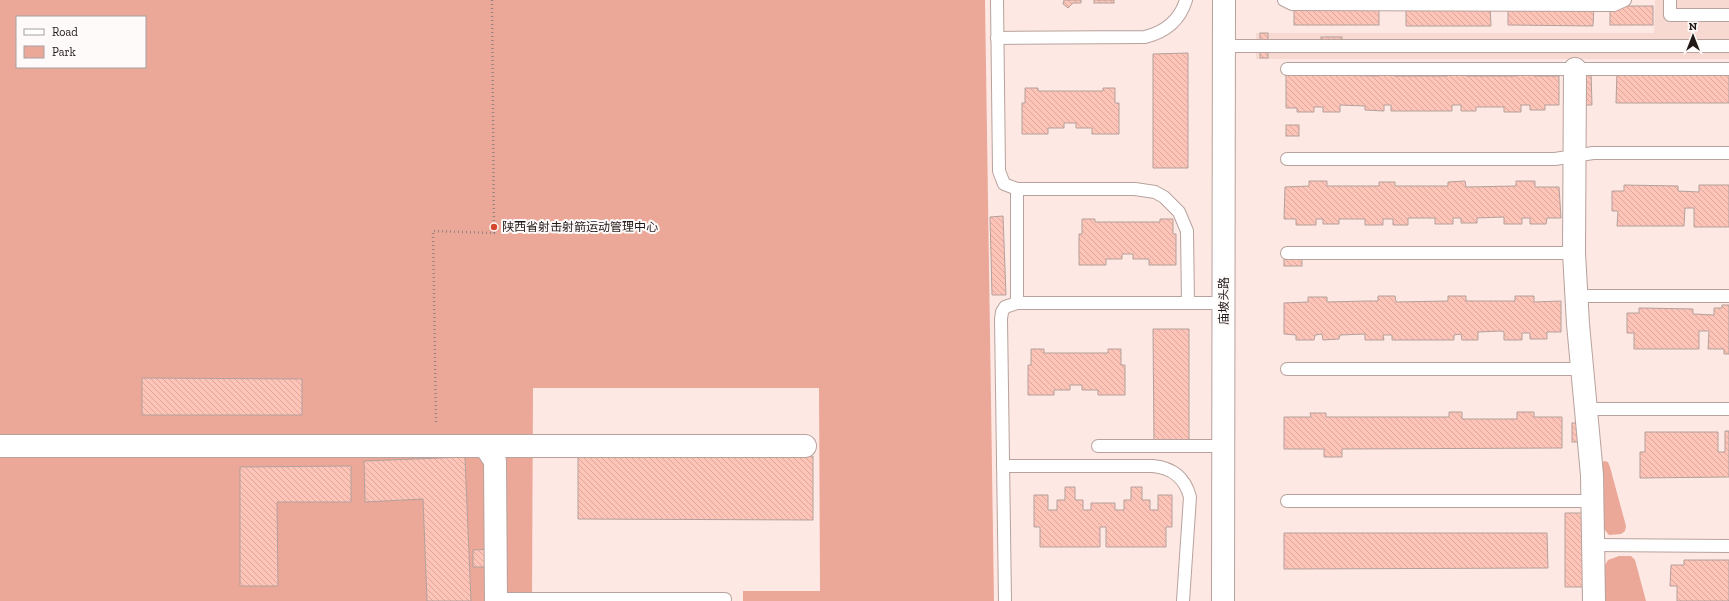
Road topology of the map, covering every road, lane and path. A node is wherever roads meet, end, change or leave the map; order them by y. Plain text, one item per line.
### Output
1 (492, 0) edge
2 (997, 0) edge
3 (1186, 0) edge
4 (1224, 0) edge
5 (1284, 0) edge
6 (1625, 0) edge
7 (1670, 0) edge
8 (1729, 15) edge
9 (997, 38) junction
10 (1224, 46) junction
11 (1729, 46) edge
12 (1287, 69) dead end
13 (1575, 69) junction
14 (1729, 69) edge
15 (1729, 154) edge
16 (1575, 156) junction
17 (1287, 159) dead end
18 (1017, 189) junction
19 (1287, 252) dead end
20 (1574, 252) junction
21 (1576, 296) junction
22 (1729, 296) edge
23 (1017, 303) junction
24 (1188, 303) junction
25 (1224, 303) junction
26 (1287, 369) dead end
27 (1582, 369) junction
28 (1586, 409) junction
29 (1729, 409) edge
30 (0, 446) edge
31 (437, 446) junction
32 (481, 446) junction
33 (805, 446) dead end
34 (1098, 446) dead end
35 (1224, 446) junction
36 (1003, 466) junction
37 (1287, 501) dead end
38 (1592, 501) junction
39 (1593, 546) junction
40 (1729, 546) edge
41 (725, 599) dead end
42 (496, 600) edge
43 (1005, 601) edge
44 (1184, 601) edge
45 (1223, 601) edge
46 (1594, 601) edge

1 - 31 path
2 - 9 lane
3 - 9 lane
4 - 10 street, 庙坡头路
5 - 6 lane
7 - 8 lane
9 - 18 lane
10 - 11 lane
10 - 25 street, 庙坡头路
12 - 13 lane
13 - 14 lane
13 - 16 street
15 - 16 lane
16 - 17 lane
16 - 20 street
18 - 23 lane
18 - 24 lane
19 - 20 lane
20 - 21 street
21 - 22 lane
21 - 27 street
23 - 24 lane
23 - 36 lane
24 - 25 lane
25 - 35 street, 庙坡头路
26 - 27 lane
27 - 28 street
28 - 29 lane
28 - 38 street
30 - 31 street
31 - 32 street
32 - 33 street
32 - 42 street
34 - 35 lane
35 - 45 street, 庙坡头路
36 - 43 lane
36 - 44 lane
37 - 38 lane
38 - 39 street
39 - 40 lane
39 - 46 street
41 - 42 lane

